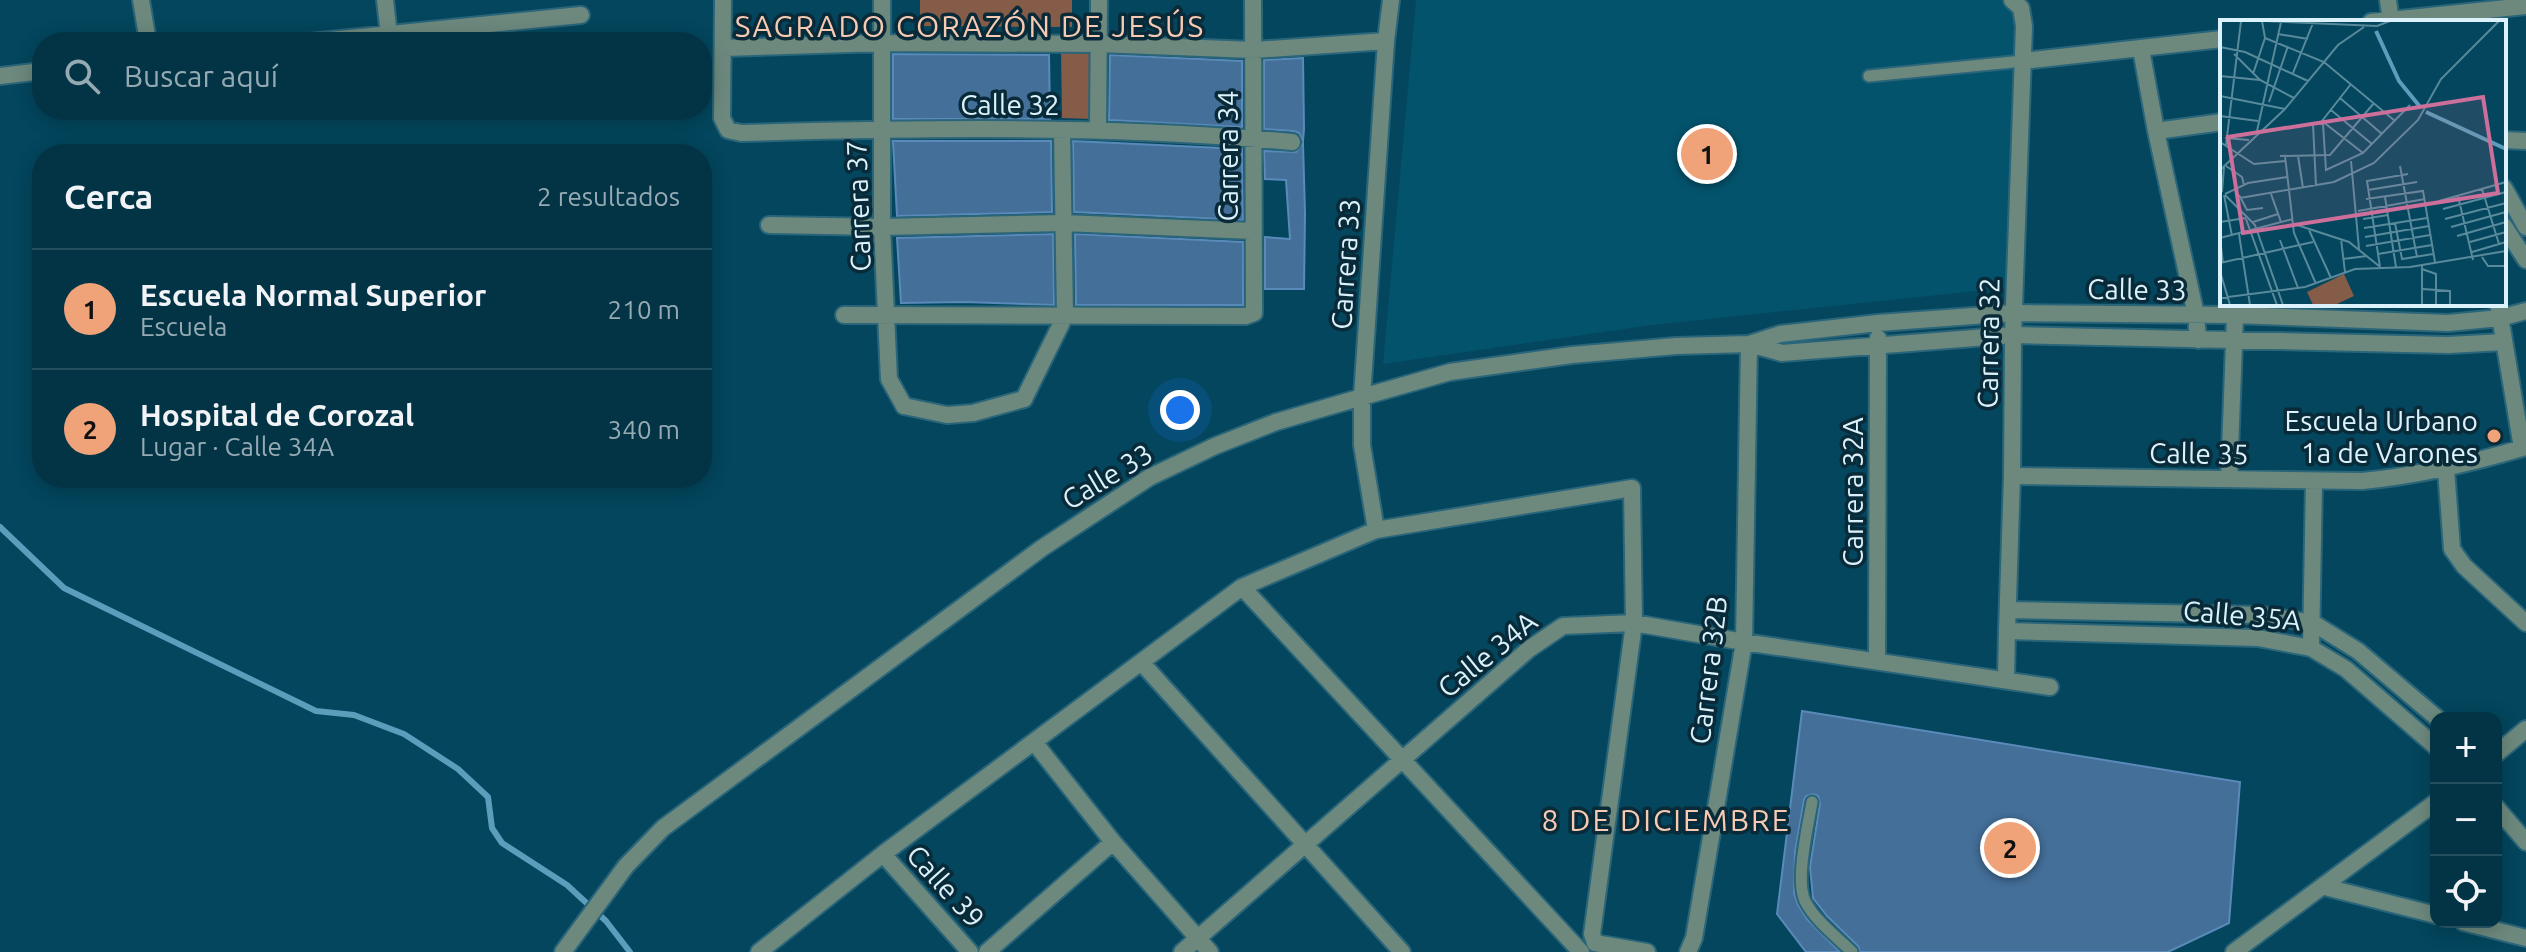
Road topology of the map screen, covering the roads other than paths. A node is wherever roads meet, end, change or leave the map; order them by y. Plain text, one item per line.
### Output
1 (141, 0) edge
2 (385, 0) edge
3 (723, 0) edge
4 (882, 0) edge
5 (1099, 0) edge
6 (1253, 0) edge
7 (1391, 0) edge
8 (2388, 0) edge
9 (2018, 3) edge
10 (2526, 6) edge
11 (2440, 12) edge
12 (581, 15) dead end
13 (2391, 20) edge
14 (2396, 20) edge
15 (146, 32) edge
16 (389, 32) edge
17 (418, 32) edge
18 (2220, 39) edge
19 (1386, 41) junction
20 (882, 43) junction
21 (1099, 44) junction
22 (723, 48) junction
23 (2141, 49) junction
24 (1254, 50) junction
25 (2023, 61) junction
26 (32, 72) edge
27 (0, 76) edge
28 (1869, 76) dead end
29 (2220, 122) edge
30 (882, 130) junction
31 (1062, 130) junction
32 (1098, 130) junction
33 (2156, 131) junction
34 (1252, 138) junction
35 (2506, 140) edge
36 (2526, 141) edge
37 (1292, 142) dead end
38 (2506, 192) edge
39 (1064, 223) junction
40 (769, 225) dead end
41 (882, 227) junction
42 (2526, 227) edge
43 (2506, 229) edge
44 (1253, 231) junction
45 (2526, 260) edge
46 (2499, 311) edge
47 (2526, 311) edge
48 (2014, 313) junction
49 (844, 315) dead end
50 (888, 315) junction
51 (2196, 315) junction
52 (2235, 315) junction
53 (1065, 316) junction
54 (1878, 323) junction
55 (2013, 335) junction
56 (2198, 340) junction
57 (2234, 340) junction
58 (2504, 342) junction
59 (1749, 344) junction
60 (1878, 346) junction
61 (1362, 397) junction
62 (2524, 448) edge
63 (2446, 469) junction
64 (2012, 476) junction
65 (2229, 479) junction
66 (2314, 481) junction
67 (1376, 530) junction
68 (1242, 587) junction
69 (2009, 610) junction
70 (1634, 623) junction
71 (2313, 623) junction
72 (2526, 623) edge
73 (2007, 631) junction
74 (1744, 642) junction
75 (2311, 648) junction
76 (1877, 661) junction
77 (1141, 662) junction
78 (2006, 679) junction
79 (2050, 687) dead end
80 (2430, 712) edge
81 (2526, 729) edge
82 (1034, 742) junction
83 (2430, 742) edge
84 (2502, 749) edge
85 (1402, 759) junction
86 (1812, 802) dead end
87 (2430, 807) edge
88 (2502, 814) edge
89 (1113, 842) junction
90 (2526, 842) edge
91 (1305, 844) junction
92 (883, 854) junction
93 (2325, 887) junction
94 (2430, 913) edge
95 (2487, 928) edge
96 (1198, 938) junction
97 (2526, 938) edge
98 (2236, 951) edge
99 (563, 952) edge
100 (759, 952) edge
101 (970, 952) edge
102 (987, 952) edge
103 (1182, 952) edge
104 (1210, 952) edge
105 (1402, 952) edge
106 (1581, 952) edge
107 (1647, 952) edge
108 (1688, 952) edge
109 (1852, 952) edge

1 - 15 street
2 - 16 street
3 - 22 street
4 - 20 street, Carrera 37
5 - 21 street
6 - 24 street, Carrera 34
7 - 19 street, Carrera 33
8 - 13 street
9 - 25 street, Carrera 32
10 - 11 street
11 - 14 street
12 - 17 street
18 - 23 street
19 - 24 street
19 - 61 street, Carrera 33
20 - 21 street
20 - 22 street
20 - 30 street, Carrera 37
21 - 24 street
21 - 32 street
22 - 30 street, Calle 32
23 - 25 street
23 - 33 street
24 - 34 street, Carrera 34
25 - 28 lane
25 - 48 street, Carrera 32
26 - 27 street
29 - 33 street
30 - 31 street, Calle 32
30 - 41 street, Carrera 37
31 - 32 street, Calle 32
31 - 39 street
32 - 34 street, Calle 32
33 - 51 street
34 - 37 street, Calle 32
34 - 44 street, Carrera 34
35 - 36 street
38 - 42 street
39 - 41 street
39 - 44 street
39 - 53 street
40 - 41 street
41 - 50 street, Carrera 37
43 - 45 street
44 - 53 street, Carrera 34
46 - 47 street, Calle 33
46 - 52 street, Calle 33
46 - 58 street
48 - 51 street, Calle 33
48 - 54 street, Calle 33
48 - 55 street, Carrera 32
49 - 50 street
50 - 53 street
50 - 53 street, Carrera 37
51 - 52 street, Calle 33
51 - 56 street
52 - 57 street
54 - 59 street, Calle 33
54 - 60 street, Carrera 32A
55 - 56 street, Calle 33
55 - 60 street, Calle 33
55 - 64 street, Carrera 32
56 - 57 street, Calle 33
57 - 58 street, Calle 33
57 - 65 street
58 - 62 street
59 - 60 street, Calle 33
59 - 61 street, Calle 33
59 - 74 street, Carrera 32B
60 - 76 street, Carrera 32A
61 - 67 street, Carrera 33
61 - 99 street, Calle 33
62 - 63 street, Calle 35
63 - 66 street, Calle 35
63 - 72 street
64 - 65 street, Calle 35
64 - 69 street, Carrera 32
65 - 66 street, Calle 35
66 - 71 street
67 - 68 street
67 - 70 street
68 - 77 street
68 - 85 street
69 - 71 street, Calle 35A
69 - 73 street, Carrera 32
70 - 74 street, Calle 34A
70 - 85 street, Calle 34A
70 - 107 street
71 - 75 street
71 - 80 street, Calle 35A
73 - 75 street, Calle 35A
73 - 78 street, Carrera 32
74 - 76 street, Calle 34A
74 - 108 street, Carrera 32B
75 - 83 street, Calle 35A
76 - 78 street, Calle 34A
77 - 82 street
77 - 91 street
78 - 79 street, Calle 34A
81 - 84 street
82 - 89 street
82 - 92 street
85 - 91 street, Calle 34A
85 - 106 street
86 - 109 lane
87 - 93 street
88 - 90 street
89 - 96 street
89 - 102 street
91 - 96 street, Calle 34A
91 - 105 street
92 - 100 street
92 - 101 street, Calle 39
93 - 94 street
93 - 98 street
95 - 97 street
96 - 103 street, Calle 34A
96 - 104 street

